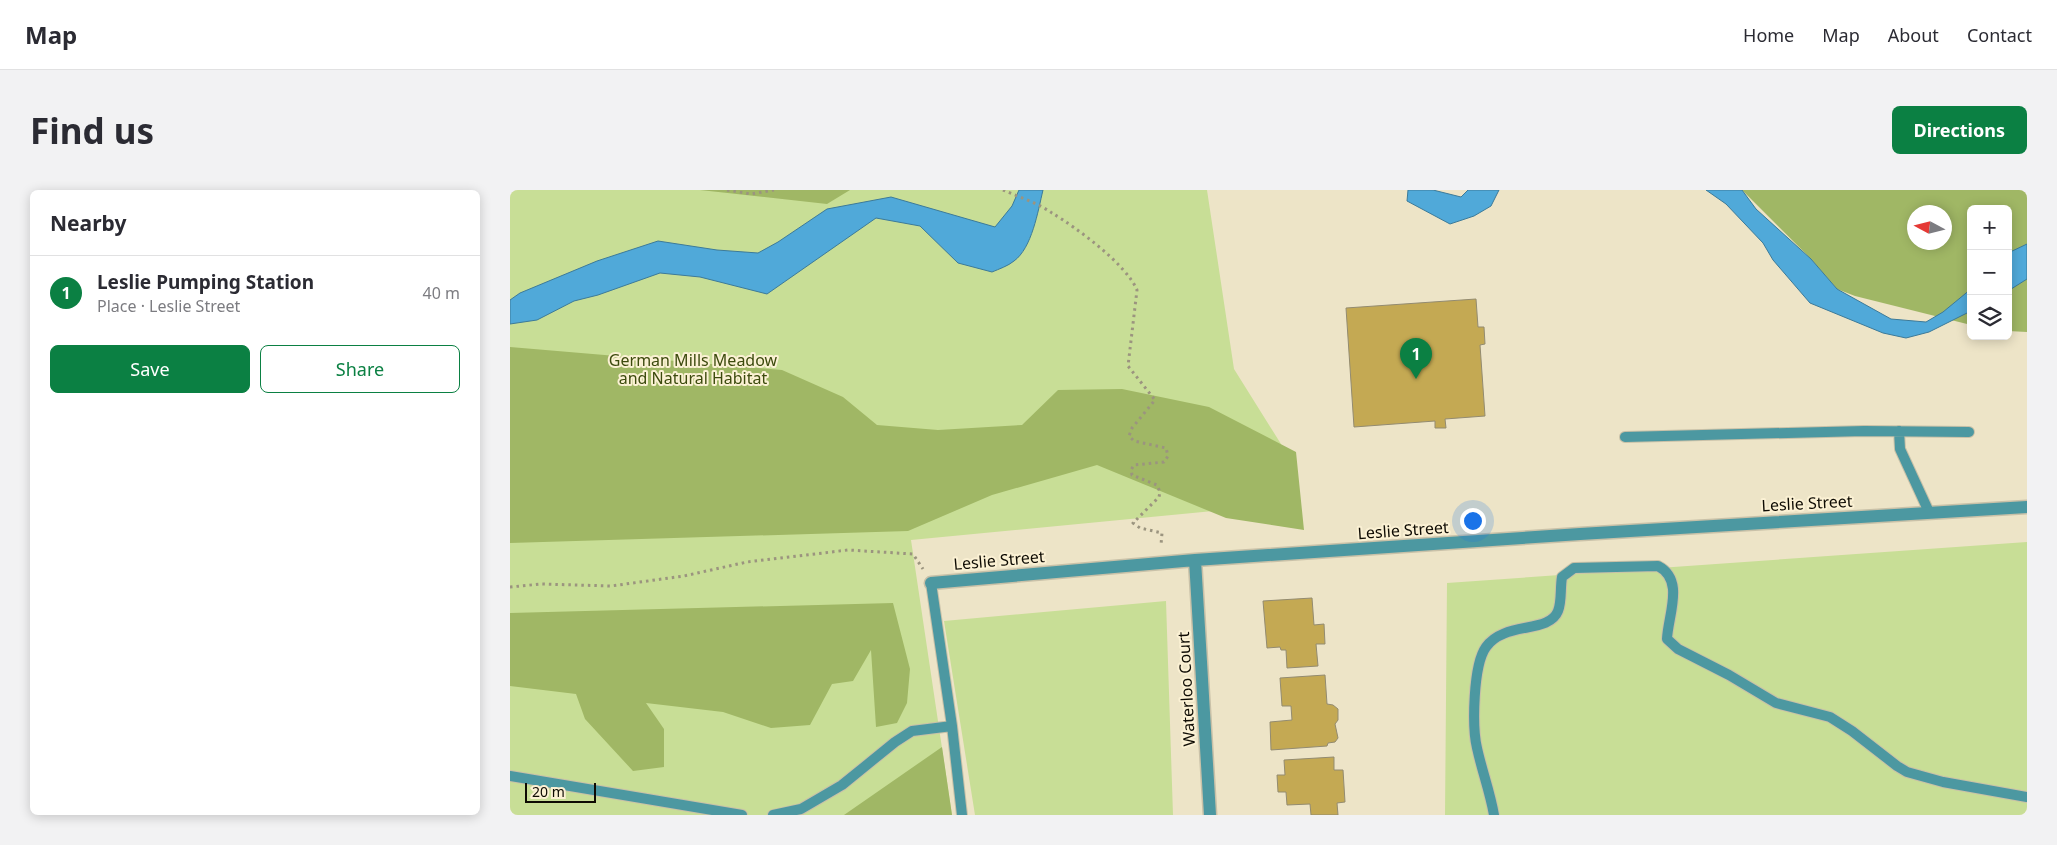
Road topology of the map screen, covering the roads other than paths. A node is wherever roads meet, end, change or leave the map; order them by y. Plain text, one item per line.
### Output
1 (1899, 431) junction
2 (1969, 432) dead end
3 (1625, 437) dead end
4 (2027, 506) edge
5 (1929, 512) junction
6 (1195, 560) junction
7 (931, 584) joint
8 (952, 726) junction
9 (510, 776) edge
10 (2027, 796) edge
11 (742, 815) edge
12 (773, 815) edge
13 (962, 815) edge
14 (1210, 815) edge
15 (1494, 815) edge

1 - 2 lane
1 - 3 lane
1 - 5 lane
4 - 5 street, Leslie Street
5 - 6 street, Leslie Street
6 - 7 street, Leslie Street
6 - 14 street, Waterloo Court
7 - 8 lane
8 - 12 lane
8 - 13 lane
9 - 11 lane
10 - 15 lane

